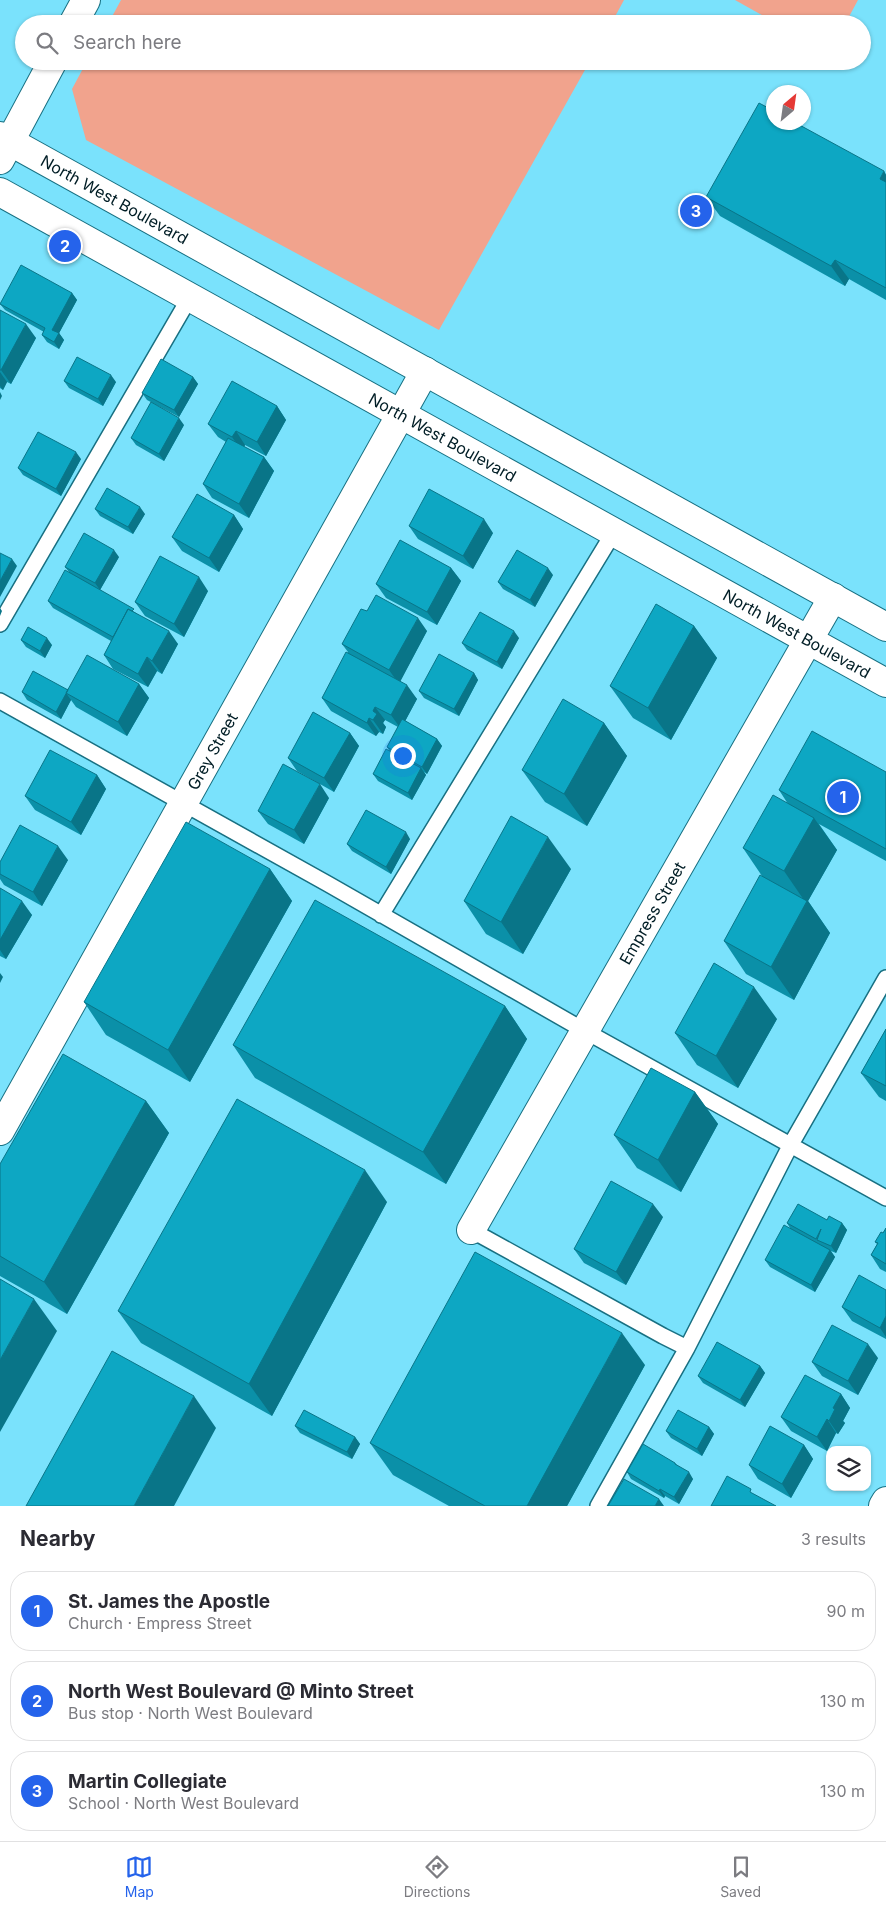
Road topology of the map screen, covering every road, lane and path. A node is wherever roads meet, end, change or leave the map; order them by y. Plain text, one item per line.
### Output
1 (86, 0) edge
2 (78, 15) edge
3 (48, 70) edge
4 (3, 145) edge
5 (0, 192) edge
6 (190, 297) junction
7 (425, 371) junction
8 (401, 414) junction
9 (614, 532) junction
10 (833, 597) junction
11 (0, 624) edge
12 (886, 627) edge
13 (808, 640) junction
14 (886, 683) edge
15 (0, 701) edge
16 (183, 804) junction
17 (381, 915) junction
18 (886, 978) edge
19 (585, 1031) junction
20 (0, 1131) edge
21 (790, 1146) junction
22 (886, 1198) edge
23 (471, 1230) joint
24 (687, 1348) junction
25 (886, 1501) edge
26 (598, 1506) edge
27 (883, 1506) edge

1 - 2 street
3 - 4 street
4 - 7 street, North West Boulevard
5 - 6 street, North West Boulevard
6 - 8 street, North West Boulevard
6 - 11 lane
7 - 8 street, Grey Street
7 - 10 street, North West Boulevard
8 - 9 street, North West Boulevard
8 - 16 street, Grey Street
9 - 13 street, North West Boulevard
9 - 17 lane
10 - 12 street, North West Boulevard
10 - 13 street, Empress Street
13 - 14 street, North West Boulevard
13 - 19 street, Empress Street
15 - 16 lane
16 - 17 lane
16 - 20 street, Grey Street
17 - 19 lane
18 - 21 lane
19 - 21 lane
19 - 23 street, Empress Street
21 - 22 lane
21 - 24 lane
23 - 24 lane
24 - 26 lane
25 - 27 street

